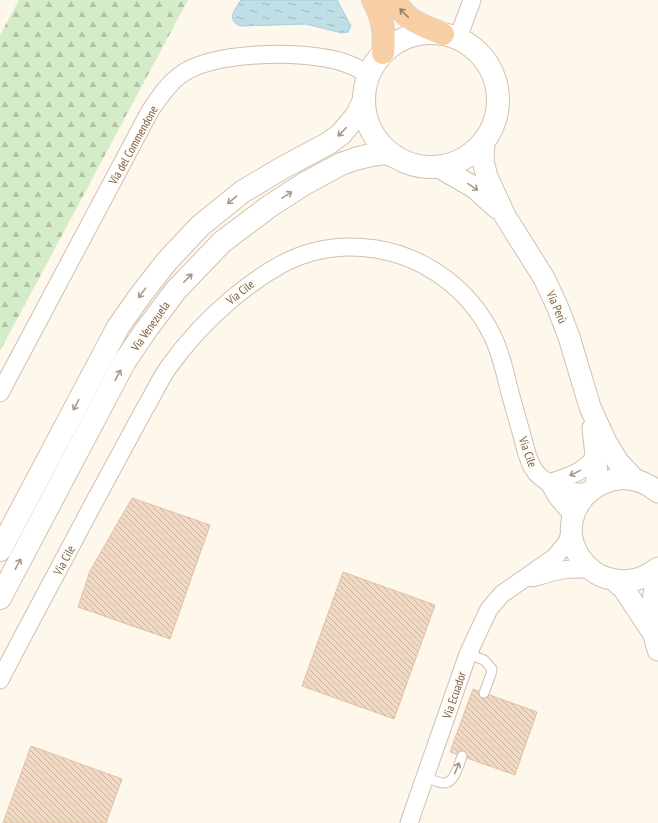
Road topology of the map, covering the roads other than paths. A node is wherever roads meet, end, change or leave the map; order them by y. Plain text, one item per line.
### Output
1 (373, 0) edge
2 (394, 0) edge
3 (472, 0) edge
4 (450, 36) junction
5 (383, 53) junction
6 (370, 75) junction
7 (364, 100) junction
8 (484, 142) junction
9 (396, 157) junction
10 (439, 167) junction
11 (505, 216) junction
12 (0, 393) edge
13 (590, 407) junction
14 (596, 455) junction
15 (549, 483) junction
16 (650, 486) edge
17 (594, 488) junction
18 (573, 522) junction
19 (0, 550) edge
20 (658, 568) edge
21 (591, 570) junction
22 (658, 576) edge
23 (521, 581) junction
24 (615, 581) junction
25 (0, 598) edge
26 (656, 641) edge
27 (468, 654) junction
28 (0, 680) edge
29 (484, 693) dead end
30 (462, 756) dead end
31 (425, 777) junction
32 (409, 823) edge

1 - 5 highway
4 -> 2 highway
3 - 4 street
4 - 5 main road
4 - 8 main road
5 - 6 main road
6 - 7 main road
6 - 12 street, Via del Commendone
7 - 9 main road
7 -> 19 main road, Via Venezuela
8 - 10 main road
8 - 11 street, Via Perù
9 - 10 main road
25 -> 9 main road, Via Venezuela
10 -> 11 street, Via Perù
11 - 13 street, Via Perù
13 - 14 street, Via Perù
13 - 16 street, Via Perù
14 -> 15 street
14 - 17 street, Via Perù
15 - 17 street, Via Cile
15 - 18 street, Via Cile
15 - 28 street, Via Cile
16 - 17 street
17 - 18 street
18 - 21 street
18 - 23 street, Via Ecuador
20 - 24 street
21 - 23 street, Via Ecuador
21 - 24 street
22 - 26 street
23 - 27 street, Via Ecuador
24 - 26 street
27 - 29 lane
27 - 31 street, Via Ecuador
31 -> 30 lane
31 - 32 street, Via Ecuador

